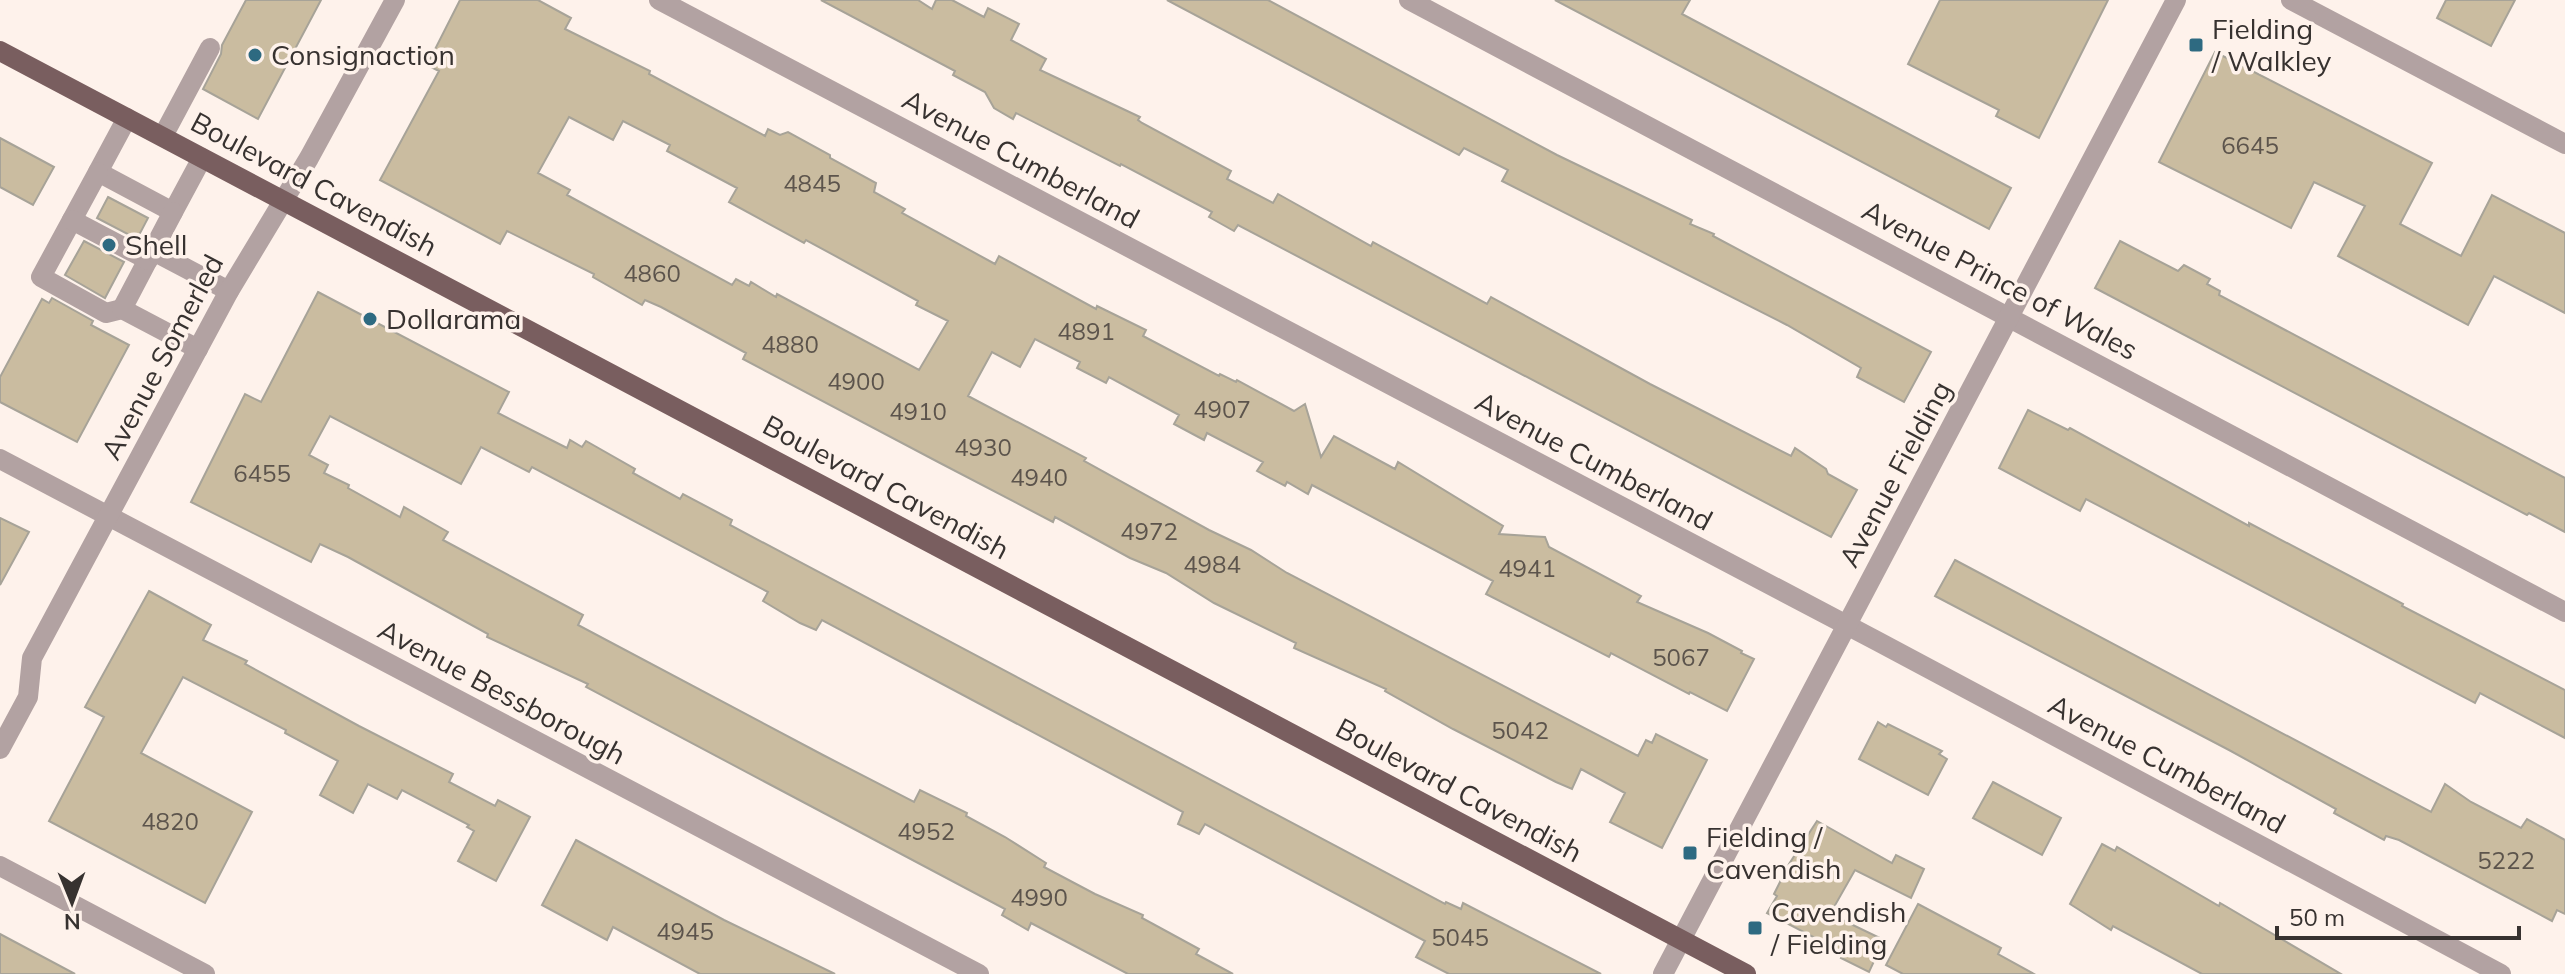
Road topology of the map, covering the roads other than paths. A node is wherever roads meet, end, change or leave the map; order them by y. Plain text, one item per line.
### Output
1 (395, 0) edge
2 (659, 0) edge
3 (1409, 0) edge
4 (2176, 0) edge
5 (2291, 0) edge
6 (210, 48) dead end
7 (0, 51) edge
8 (127, 118) junction
9 (163, 136) junction
10 (2565, 144) edge
11 (202, 158) junction
12 (98, 172) junction
13 (284, 199) junction
14 (173, 212) junction
15 (72, 220) junction
16 (150, 255) junction
17 (229, 291) junction
18 (122, 309) junction
19 (2010, 316) junction
20 (198, 349) junction
21 (0, 459) edge
22 (108, 516) junction
23 (2565, 612) edge
24 (1846, 625) junction
25 (0, 749) edge
26 (0, 866) edge
27 (1682, 940) junction
28 (205, 974) edge
29 (979, 974) edge
30 (1663, 974) edge
31 (1746, 974) edge
32 (2501, 974) edge

1 - 13 street, Avenue Somerled
2 - 24 street, Avenue Cumberland
3 - 19 street, Avenue Prince of Wales
4 - 19 street, Avenue Fielding
5 - 10 street
6 - 9 street
7 - 8 main road, Boulevard Cavendish
8 - 9 main road, Boulevard Cavendish
8 - 12 street
9 - 11 main road, Boulevard Cavendish
11 - 13 main road, Boulevard Cavendish
11 - 14 street
12 - 14 street
12 - 15 street
13 - 17 street, Avenue Somerled
13 - 27 main road, Boulevard Cavendish
14 - 16 street
15 - 16 street
15 - 18 street
16 - 17 street
16 - 18 street
17 - 20 street, Avenue Somerled
18 - 20 street
19 - 23 street, Avenue Prince of Wales
19 - 24 street, Avenue Fielding
20 - 22 street, Avenue Somerled
21 - 22 street, Avenue Bessborough
22 - 25 street, Avenue Somerled
22 - 29 street, Avenue Bessborough
24 - 27 street, Avenue Fielding
24 - 32 street, Avenue Cumberland
26 - 28 street
27 - 30 street, Avenue Fielding
27 - 31 main road, Boulevard Cavendish

